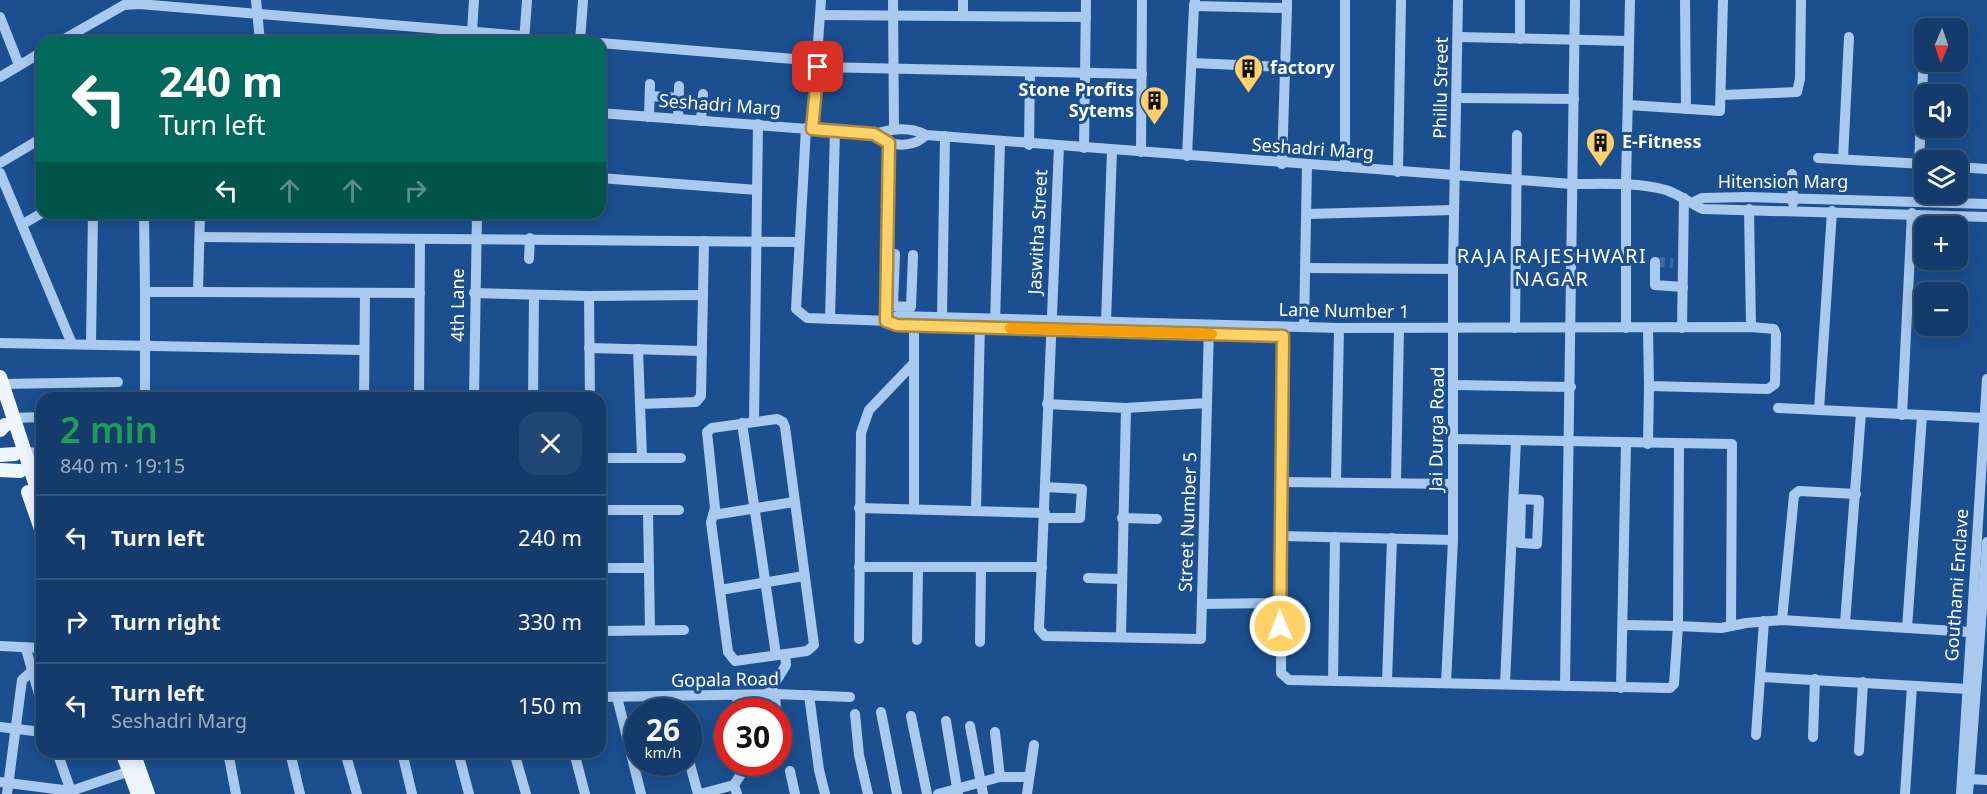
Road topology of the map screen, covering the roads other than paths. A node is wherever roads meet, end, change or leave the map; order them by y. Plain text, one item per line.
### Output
1 (256, 0) edge
2 (474, 0) edge
3 (527, 0) edge
4 (584, 0) edge
5 (821, 0) edge
6 (892, 0) edge
7 (963, 0) edge
8 (1086, 0) edge
9 (1142, 0) edge
10 (1345, 0) edge
11 (1401, 0) edge
12 (1458, 0) edge
13 (1520, 0) edge
14 (1575, 0) edge
15 (1630, 0) edge
16 (1685, 0) edge
17 (1723, 0) edge
18 (1801, 0) edge
19 (1195, 3) edge
20 (1287, 4) edge
21 (200, 5) edge
22 (257, 15) junction
23 (820, 15) junction
24 (892, 16) junction
25 (963, 16) junction
26 (0, 17) edge
27 (1086, 17) junction
28 (472, 32) junction
29 (70, 36) edge
30 (259, 36) edge
31 (502, 36) edge
32 (524, 36) edge
33 (581, 36) edge
34 (1849, 37) dead end
35 (1458, 38) junction
36 (1520, 39) junction
37 (1575, 40) junction
38 (1629, 41) junction
39 (606, 44) edge
40 (36, 55) edge
41 (1192, 63) junction
42 (818, 64) junction
43 (19, 65) junction
44 (892, 67) junction
45 (1285, 67) junction
46 (1924, 72) edge
47 (1030, 73) junction
48 (1085, 73) junction
49 (1142, 74) junction
50 (0, 77) edge
51 (650, 84) dead end
52 (679, 86) dead end
53 (703, 94) dead end
54 (1722, 95) junction
55 (650, 96) junction
56 (679, 98) junction
57 (1457, 98) junction
58 (1574, 99) junction
59 (1629, 105) junction
60 (1686, 109) junction
61 (606, 113) edge
62 (649, 117) junction
63 (678, 119) junction
64 (701, 121) junction
65 (758, 124) junction
66 (809, 128) junction
67 (894, 129) junction
68 (835, 130) junction
69 (874, 134) junction
70 (926, 135) junction
71 (1517, 135) dead end
72 (945, 136) junction
73 (36, 142) edge
74 (1000, 142) junction
75 (889, 143) junction
76 (1029, 145) junction
77 (1059, 146) junction
78 (1084, 148) junction
79 (1112, 150) junction
80 (1922, 150) edge
81 (1141, 152) junction
82 (1187, 156) junction
83 (1818, 158) dead end
84 (1844, 159) junction
85 (0, 163) edge
86 (1914, 163) edge
87 (1282, 164) junction
88 (1307, 165) junction
89 (1345, 167) junction
90 (1968, 168) edge
91 (1987, 169) edge
92 (1398, 172) junction
93 (0, 173) edge
94 (1792, 174) dead end
95 (1456, 176) junction
96 (606, 178) edge
97 (1516, 180) junction
98 (1572, 184) junction
99 (1626, 184) junction
100 (757, 190) junction
101 (1792, 197) junction
102 (1689, 200) junction
103 (1987, 204) edge
104 (1454, 210) junction
105 (1749, 210) junction
106 (1793, 210) junction
107 (1832, 211) junction
108 (1912, 213) junction
109 (1307, 214) junction
110 (36, 216) edge
111 (1987, 217) edge
112 (93, 219) edge
113 (144, 219) edge
114 (200, 219) edge
115 (477, 219) edge
116 (23, 224) junction
117 (201, 237) junction
118 (475, 238) junction
119 (530, 238) junction
120 (420, 239) junction
121 (704, 241) junction
122 (757, 241) junction
123 (799, 242) junction
124 (895, 254) dead end
125 (913, 255) dead end
126 (530, 259) dead end
127 (1655, 262) dead end
128 (1306, 268) junction
129 (1453, 269) junction
130 (891, 277) junction
131 (912, 277) junction
132 (1679, 283) junction
133 (145, 291) junction
134 (198, 292) junction
135 (365, 292) junction
136 (420, 293) junction
137 (474, 293) junction
138 (534, 295) junction
139 (703, 295) junction
140 (589, 296) junction
141 (942, 317) junction
142 (830, 319) junction
143 (888, 321) junction
144 (914, 321) junction
145 (1106, 322) junction
146 (980, 323) junction
147 (996, 323) junction
148 (1050, 325) junction
149 (1304, 327) junction
150 (1751, 327) junction
151 (1339, 328) junction
152 (1399, 328) junction
153 (1454, 328) junction
154 (1515, 328) junction
155 (1572, 328) junction
156 (1626, 328) junction
157 (1648, 328) junction
158 (1682, 328) junction
159 (1209, 329) junction
160 (1283, 331) junction
161 (0, 343) edge
162 (72, 344) junction
163 (91, 344) junction
164 (145, 346) junction
165 (590, 348) junction
166 (638, 349) junction
167 (364, 350) junction
168 (702, 351) junction
169 (914, 363) junction
170 (1987, 379) edge
171 (1, 381) edge
172 (118, 382) dead end
173 (1454, 385) junction
174 (1649, 386) junction
175 (1571, 387) junction
176 (1987, 387) edge
177 (145, 392) edge
178 (364, 392) edge
179 (419, 392) edge
180 (474, 392) edge
181 (533, 392) edge
182 (590, 392) edge
183 (1207, 403) junction
184 (640, 404) junction
185 (1047, 404) junction
186 (1126, 408) junction
187 (1778, 408) dead end
188 (1819, 410) junction
189 (1861, 412) junction
190 (1902, 415) junction
191 (1922, 416) junction
192 (36, 418) edge
193 (1984, 418) junction
194 (4, 421) edge
195 (754, 422) junction
196 (742, 423) junction
197 (1454, 439) junction
198 (1516, 441) junction
199 (1571, 443) junction
200 (1626, 443) junction
201 (1648, 444) junction
202 (1679, 445) junction
203 (19, 453) junction
204 (36, 453) edge
205 (0, 455) edge
206 (642, 457) junction
207 (606, 458) edge
208 (681, 458) dead end
209 (0, 470) edge
210 (21, 471) junction
211 (1281, 482) junction
212 (1336, 482) junction
213 (1396, 482) junction
214 (1453, 484) junction
215 (36, 486) edge
216 (1046, 487) junction
217 (1856, 494) junction
218 (794, 502) junction
219 (1517, 507) junction
220 (859, 508) junction
221 (755, 509) junction
222 (914, 509) junction
223 (606, 510) edge
224 (648, 510) junction
225 (679, 510) dead end
226 (976, 510) junction
227 (36, 515) edge
228 (713, 515) junction
229 (1045, 515) junction
230 (1122, 518) junction
231 (1157, 519) dead end
232 (1516, 535) junction
233 (1280, 536) junction
234 (1335, 537) junction
235 (1392, 538) junction
236 (1453, 540) junction
237 (1987, 542) edge
238 (859, 567) junction
239 (1042, 567) junction
240 (606, 568) edge
241 (649, 568) junction
242 (918, 568) junction
243 (981, 568) junction
244 (804, 576) junction
245 (1088, 578) dead end
246 (1121, 579) junction
247 (766, 582) junction
248 (1986, 584) edge
249 (720, 590) junction
250 (1280, 603) junction
251 (1202, 604) junction
252 (1782, 620) junction
253 (1764, 621) junction
254 (1845, 623) junction
255 (1623, 625) junction
256 (1678, 626) junction
257 (1731, 626) junction
258 (1907, 628) junction
259 (650, 630) junction
260 (684, 630) dead end
261 (606, 631) edge
262 (1970, 632) junction
263 (1121, 637) junction
264 (859, 639) dead end
265 (916, 640) dead end
266 (980, 642) dead end
267 (0, 646) edge
268 (36, 648) edge
269 (26, 649) junction
270 (777, 655) junction
271 (36, 668) edge
272 (36, 671) edge
273 (1762, 677) junction
274 (1815, 679) junction
275 (1334, 681) junction
276 (1387, 681) junction
277 (1863, 682) junction
278 (1446, 683) junction
279 (1505, 684) junction
280 (1565, 686) junction
281 (1912, 686) junction
282 (1621, 688) junction
283 (1968, 689) junction
284 (771, 694) junction
285 (737, 695) junction
286 (809, 695) junction
287 (617, 697) junction
288 (850, 697) dead end
289 (606, 698) edge
290 (674, 698) joint
291 (737, 698) edge
292 (772, 698) edge
293 (881, 712) dead end
294 (855, 714) dead end
295 (911, 716) dead end
296 (946, 721) dead end
297 (970, 726) dead end
298 (0, 727) edge
299 (16, 729) junction
300 (36, 731) edge
301 (995, 732) dead end
302 (1756, 735) dead end
303 (1813, 736) dead end
304 (1034, 745) dead end
305 (1859, 751) dead end
306 (59, 758) edge
307 (125, 758) edge
308 (135, 758) edge
309 (229, 758) edge
310 (291, 758) edge
311 (347, 758) edge
312 (403, 758) edge
313 (460, 758) edge
314 (516, 758) edge
315 (576, 758) edge
316 (130, 771) junction
317 (694, 776) edge
318 (741, 776) edge
319 (791, 776) edge
320 (1000, 777) junction
321 (1029, 777) junction
322 (1969, 779) junction
323 (1987, 780) edge
324 (6, 786) edge
325 (982, 788) edge
326 (735, 790) edge
327 (71, 792) edge
328 (958, 792) edge
329 (138, 794) edge
330 (148, 794) edge
331 (236, 794) edge
332 (300, 794) edge
333 (357, 794) edge
334 (412, 794) edge
335 (469, 794) edge
336 (526, 794) edge
337 (585, 794) edge
338 (641, 794) edge
339 (700, 794) edge
340 (795, 794) edge
341 (825, 794) edge
342 (868, 794) edge
343 (897, 794) edge
344 (927, 794) edge
345 (938, 794) edge
346 (1027, 794) edge
347 (1905, 794) edge
348 (1960, 794) edge
349 (1968, 794) edge

1 - 22 street
2 - 28 street
3 - 32 street
4 - 33 street
5 - 23 street
6 - 24 street
7 - 25 street
8 - 27 street
9 - 49 street
10 - 89 street
11 - 92 street
12 - 35 street, Phillu Street
13 - 36 street
14 - 37 street
15 - 38 street
16 - 60 street
17 - 54 street
18 - 54 street
19 - 20 street
19 - 41 street
20 - 45 street
21 - 22 street
21 - 29 street
22 - 28 street
22 - 30 street
23 - 24 street
23 - 42 street
24 - 25 street
24 - 44 street
25 - 27 street
26 - 43 street
27 - 48 street
28 - 31 street
34 - 84 street
35 - 36 street
35 - 57 street, Phillu Street
36 - 37 street
37 - 38 street
37 - 58 street
38 - 59 street
39 - 42 street
40 - 43 street
41 - 45 street
41 - 82 street
42 - 44 street
42 - 66 street
43 - 50 street
44 - 47 street
44 - 67 street
45 - 87 street
46 - 80 street
47 - 48 street
47 - 76 street
48 - 49 street
48 - 78 street
49 - 81 street
51 - 55 street
52 - 56 street
53 - 64 street
54 - 60 street
55 - 56 street
55 - 62 street
56 - 63 street
57 - 58 street
57 - 95 street, Phillu Street
58 - 98 street
59 - 60 street
59 - 99 street
61 - 62 street, Seshadri Marg
62 - 63 street, Seshadri Marg
63 - 64 street, Seshadri Marg
64 - 65 street, Seshadri Marg
65 - 66 street, Seshadri Marg
65 - 100 street
66 - 68 street, Seshadri Marg
66 - 123 street
67 - 69 street, Seshadri Marg
67 - 70 street, Seshadri Marg
68 - 69 street, Seshadri Marg
68 - 142 street
69 - 75 street, Seshadri Marg
70 - 72 street, Seshadri Marg
70 - 75 street, Seshadri Marg
71 - 97 street
72 - 74 street, Seshadri Marg
72 - 141 street
73 - 85 street
74 - 76 street, Seshadri Marg
74 - 147 street
75 - 130 street
76 - 77 street, Seshadri Marg
77 - 78 street, Seshadri Marg
77 - 148 street, Jaswitha Street
78 - 79 street, Seshadri Marg
79 - 81 street, Seshadri Marg
79 - 145 street
81 - 82 street, Seshadri Marg
82 - 87 street, Seshadri Marg
83 - 84 street
84 - 86 street
87 - 88 street, Seshadri Marg
88 - 89 street, Seshadri Marg
88 - 109 street
89 - 92 street, Seshadri Marg
90 - 91 street
92 - 95 street, Seshadri Marg
93 - 116 street
94 - 101 street
95 - 97 street, Seshadri Marg
95 - 104 street, Jai Durga Road
96 - 100 street
97 - 98 street, Seshadri Marg
97 - 154 street
98 - 99 street, Seshadri Marg
98 - 155 street
99 - 102 street, Seshadri Marg
99 - 156 street
100 - 122 street
101 - 102 street, Hitension Marg
101 - 103 street, Hitension Marg
101 - 106 street
102 - 105 street, Hitension Marg
102 - 132 street
104 - 109 street
104 - 129 street, Jai Durga Road
105 - 106 street, Hitension Marg
105 - 150 street
106 - 107 street, Hitension Marg
107 - 108 street, Hitension Marg
107 - 188 street
108 - 111 street, Hitension Marg
108 - 190 street
109 - 128 street
110 - 116 street
112 - 163 street
113 - 133 street
114 - 117 street
115 - 118 street, 4th Lane
116 - 162 street
117 - 120 street
117 - 134 street
118 - 119 street
118 - 120 street
118 - 137 street, 4th Lane
119 - 121 street
119 - 126 street
120 - 136 street
121 - 122 street
121 - 139 street
122 - 123 street
122 - 195 street
123 - 142 street
124 - 130 street
125 - 131 street
127 - 132 street
128 - 129 street
128 - 149 street
129 - 153 street, Jai Durga Road
130 - 131 street
130 - 131 street
130 - 143 street
132 - 158 street
133 - 134 street
133 - 164 street
134 - 135 street
135 - 136 street
135 - 167 street
136 - 179 street
137 - 138 street
137 - 180 street, 4th Lane
138 - 140 street
138 - 181 street
139 - 140 street
139 - 168 street
140 - 165 street
141 - 144 street
141 - 146 street
142 - 143 street
143 - 144 street
144 - 146 street
144 - 169 street
145 - 148 street
145 - 159 street
146 - 147 street
146 - 226 street
147 - 148 street
148 - 159 street
148 - 185 street, Jaswitha Street
149 - 151 street, Lane Number 1
149 - 160 street, Lane Number 1
150 - 158 street, Lane Number 1
150 - 174 street, Lane Number 1
151 - 152 street, Lane Number 1
151 - 212 street
152 - 153 street, Lane Number 1
152 - 213 street
153 - 154 street, Lane Number 1
153 - 173 street, Jai Durga Road
154 - 155 street, Lane Number 1
155 - 156 street, Lane Number 1
155 - 175 street
156 - 157 street, Lane Number 1
157 - 158 street, Lane Number 1
157 - 174 street
159 - 160 street, Lane Number 1
159 - 183 street, Street Number 5
160 - 211 street
161 - 162 street
162 - 163 street
163 - 164 street
164 - 167 street
164 - 177 street
165 - 166 street
165 - 182 street
166 - 168 street
166 - 184 street
167 - 178 street
168 - 184 street
169 - 220 street
169 - 222 street
170 - 176 street, Gouthami Enclave
171 - 172 street
171 - 194 main road
173 - 175 street
173 - 197 street, Jai Durga Road
174 - 201 street
175 - 199 street
176 - 193 street, Gouthami Enclave
183 - 186 street
183 - 251 street, Street Number 5
184 - 206 street
185 - 186 street
185 - 216 street, Jaswitha Street
186 - 230 street
187 - 188 street
188 - 189 street
189 - 190 street
189 - 217 street
190 - 191 street
191 - 193 street
191 - 258 street
192 - 194 street
193 - 262 street, Gouthami Enclave
194 - 203 main road
195 - 196 street
195 - 218 street
196 - 221 street
196 - 228 street
197 - 198 street
197 - 214 street, Jai Durga Road
198 - 199 street
198 - 219 street
199 - 200 street
199 - 280 street
200 - 201 street
200 - 255 street
201 - 202 street
202 - 256 street
202 - 257 street
203 - 204 street
203 - 205 main road
203 - 210 main road
203 - 215 main road
206 - 207 street
206 - 208 street
209 - 210 main road
210 - 227 main road
211 - 212 street
211 - 233 street
212 - 213 street
213 - 214 street
214 - 236 street, Jai Durga Road
216 - 229 street, Jaswitha Street
216 - 229 street
217 - 252 street
217 - 254 street
218 - 221 street
218 - 244 street
219 - 232 street
219 - 232 street
220 - 222 street
220 - 238 street
221 - 228 street
221 - 247 street
222 - 226 street
223 - 224 street
224 - 225 street
224 - 241 street
226 - 229 street
228 - 249 street
229 - 239 street, Jaswitha Street
230 - 231 street
230 - 246 street
232 - 279 street
233 - 234 street
233 - 250 street
234 - 235 street
234 - 275 street
235 - 236 street
235 - 276 street
236 - 278 street, Jai Durga Road
237 - 248 street, Gouthami Enclave
238 - 242 street
238 - 264 street
239 - 243 street
239 - 263 street, Jaswitha Street
240 - 241 street
241 - 259 street
242 - 243 street
242 - 265 street
243 - 266 street
244 - 247 street
244 - 270 street
245 - 246 street
246 - 263 street
247 - 249 street
247 - 270 street
248 - 322 street, Gouthami Enclave
249 - 270 street
250 - 251 street
250 - 275 street
251 - 263 street, Street Number 5
252 - 253 street
252 - 254 street
253 - 257 street
253 - 273 street
254 - 258 street
255 - 256 street
255 - 282 street
256 - 257 street
256 - 282 street
258 - 262 street
259 - 260 street
259 - 261 street
262 - 283 street, Gouthami Enclave
267 - 269 street
268 - 269 street
269 - 271 street
270 - 284 street
272 - 299 street
273 - 274 street
273 - 302 street
274 - 277 street
274 - 303 street
275 - 276 street
276 - 278 street
277 - 281 street
277 - 305 street
278 - 279 street
279 - 280 street
280 - 282 street
281 - 283 street
281 - 347 street
283 - 348 street, Gouthami Enclave
284 - 285 street, Gopala Road
284 - 286 street, Gopala Road
284 - 292 street
285 - 290 street, Gopala Road
285 - 291 street
286 - 288 street, Gopala Road
286 - 341 street
287 - 289 street, Gopala Road
287 - 290 street, Gopala Road
287 - 338 street
293 - 343 street
294 - 342 street
295 - 344 street
296 - 328 street
297 - 325 street
298 - 299 street
299 - 300 street
299 - 324 street
301 - 320 street
304 - 321 street
306 - 327 street
307 - 316 main road
308 - 330 main road
309 - 331 street
310 - 332 street
311 - 333 street
312 - 334 street
313 - 335 street
314 - 336 street
315 - 337 street
316 - 327 street
316 - 329 main road
317 - 339 street
318 - 326 street
319 - 340 street
320 - 321 street
320 - 325 street
321 - 346 street
322 - 323 street
322 - 349 street, Gouthami Enclave
324 - 327 street
325 - 328 street
326 - 339 street
328 - 345 street

